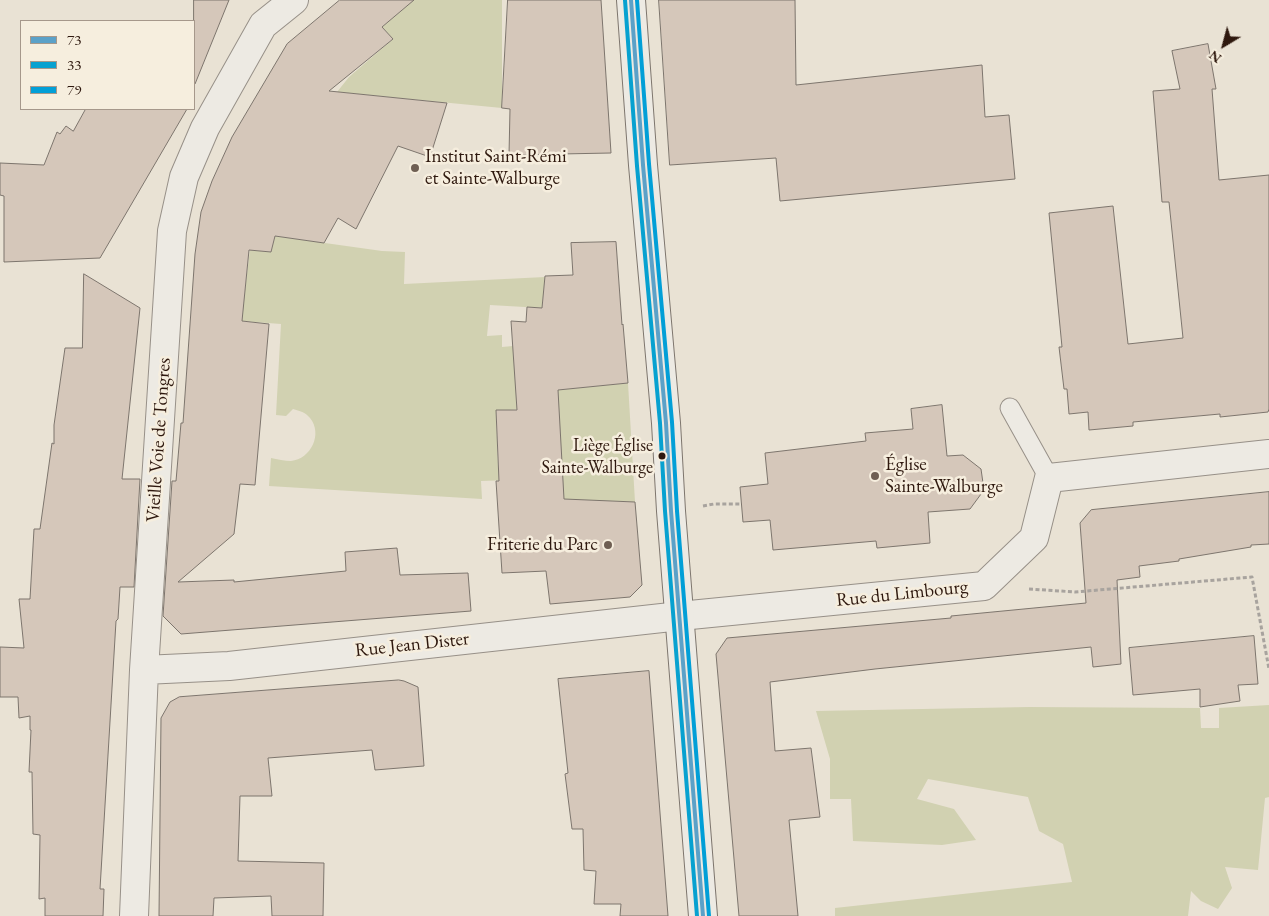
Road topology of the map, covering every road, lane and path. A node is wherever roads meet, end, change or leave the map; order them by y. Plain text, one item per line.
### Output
1 (294, 0) edge
2 (631, 0) edge
3 (1010, 408) dead end
4 (1269, 454) edge
5 (1049, 478) junction
6 (714, 504) dead end
7 (741, 504) dead end
8 (1075, 592) dead end
9 (680, 616) junction
10 (1269, 668) edge
11 (144, 670) junction
12 (134, 916) edge
13 (703, 916) edge

1 - 11 street, Vieille Voie de Tongres
2 - 9 street
3 - 5 lane
4 - 5 street
5 - 9 street, Rue du Limbourg
6 - 7 path
8 - 10 path
9 - 11 street, Rue Jean Dister
9 - 13 street
11 - 12 street, Vieille Voie de Tongres

